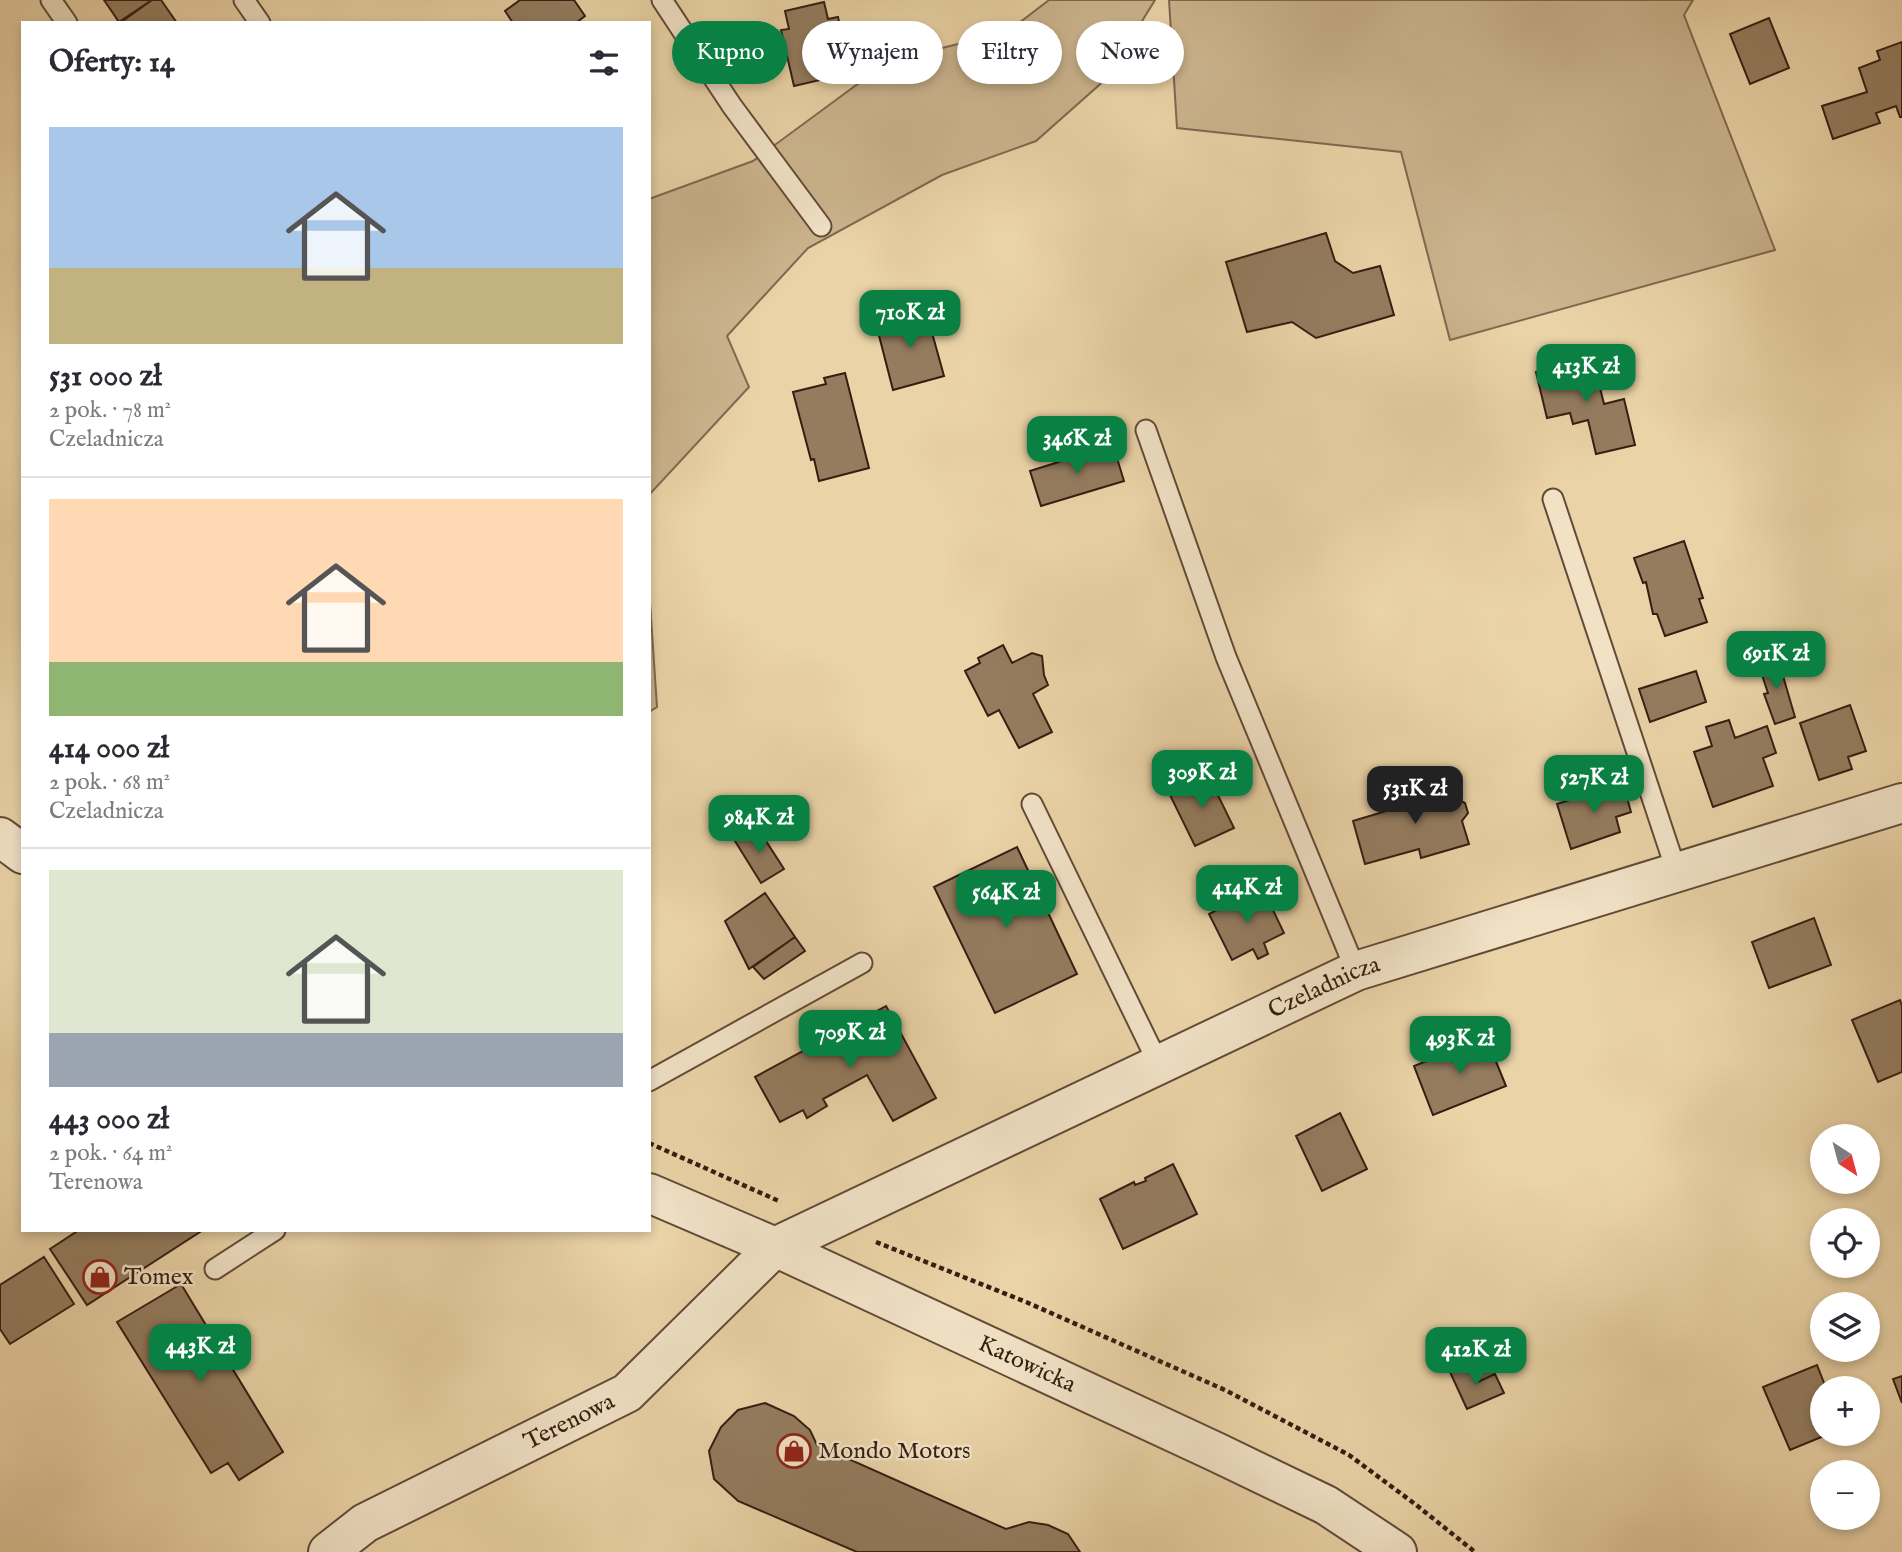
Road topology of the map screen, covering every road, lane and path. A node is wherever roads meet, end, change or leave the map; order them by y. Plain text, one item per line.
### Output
1 (51, 0) edge
2 (244, 0) edge
3 (662, 0) edge
4 (66, 21) edge
5 (260, 21) edge
6 (821, 226) dead end
7 (1146, 430) dead end
8 (1553, 499) dead end
9 (1902, 803) edge
10 (1032, 804) dead end
11 (0, 837) edge
12 (21, 853) edge
13 (1677, 873) junction
14 (862, 963) dead end
15 (1356, 971) junction
16 (1159, 1065) junction
17 (651, 1080) edge
18 (651, 1144) edge
19 (651, 1194) edge
20 (827, 1222) junction
21 (272, 1232) edge
22 (775, 1247) junction
23 (215, 1269) dead end
24 (328, 1552) edge
25 (1397, 1552) edge
26 (1475, 1552) edge

1 - 4 lane
2 - 5 lane
3 - 6 lane
7 - 15 lane
8 - 13 lane
9 - 13 street, Czeladnicza
10 - 16 lane
11 - 12 street
13 - 15 street, Czeladnicza
14 - 17 lane
15 - 16 street, Czeladnicza
16 - 20 street, Czeladnicza
18 - 20 path
19 - 22 street, Katowicka
20 - 22 street, Czeladnicza
20 - 26 path
21 - 23 lane
22 - 24 street, Terenowa
22 - 25 street, Katowicka

